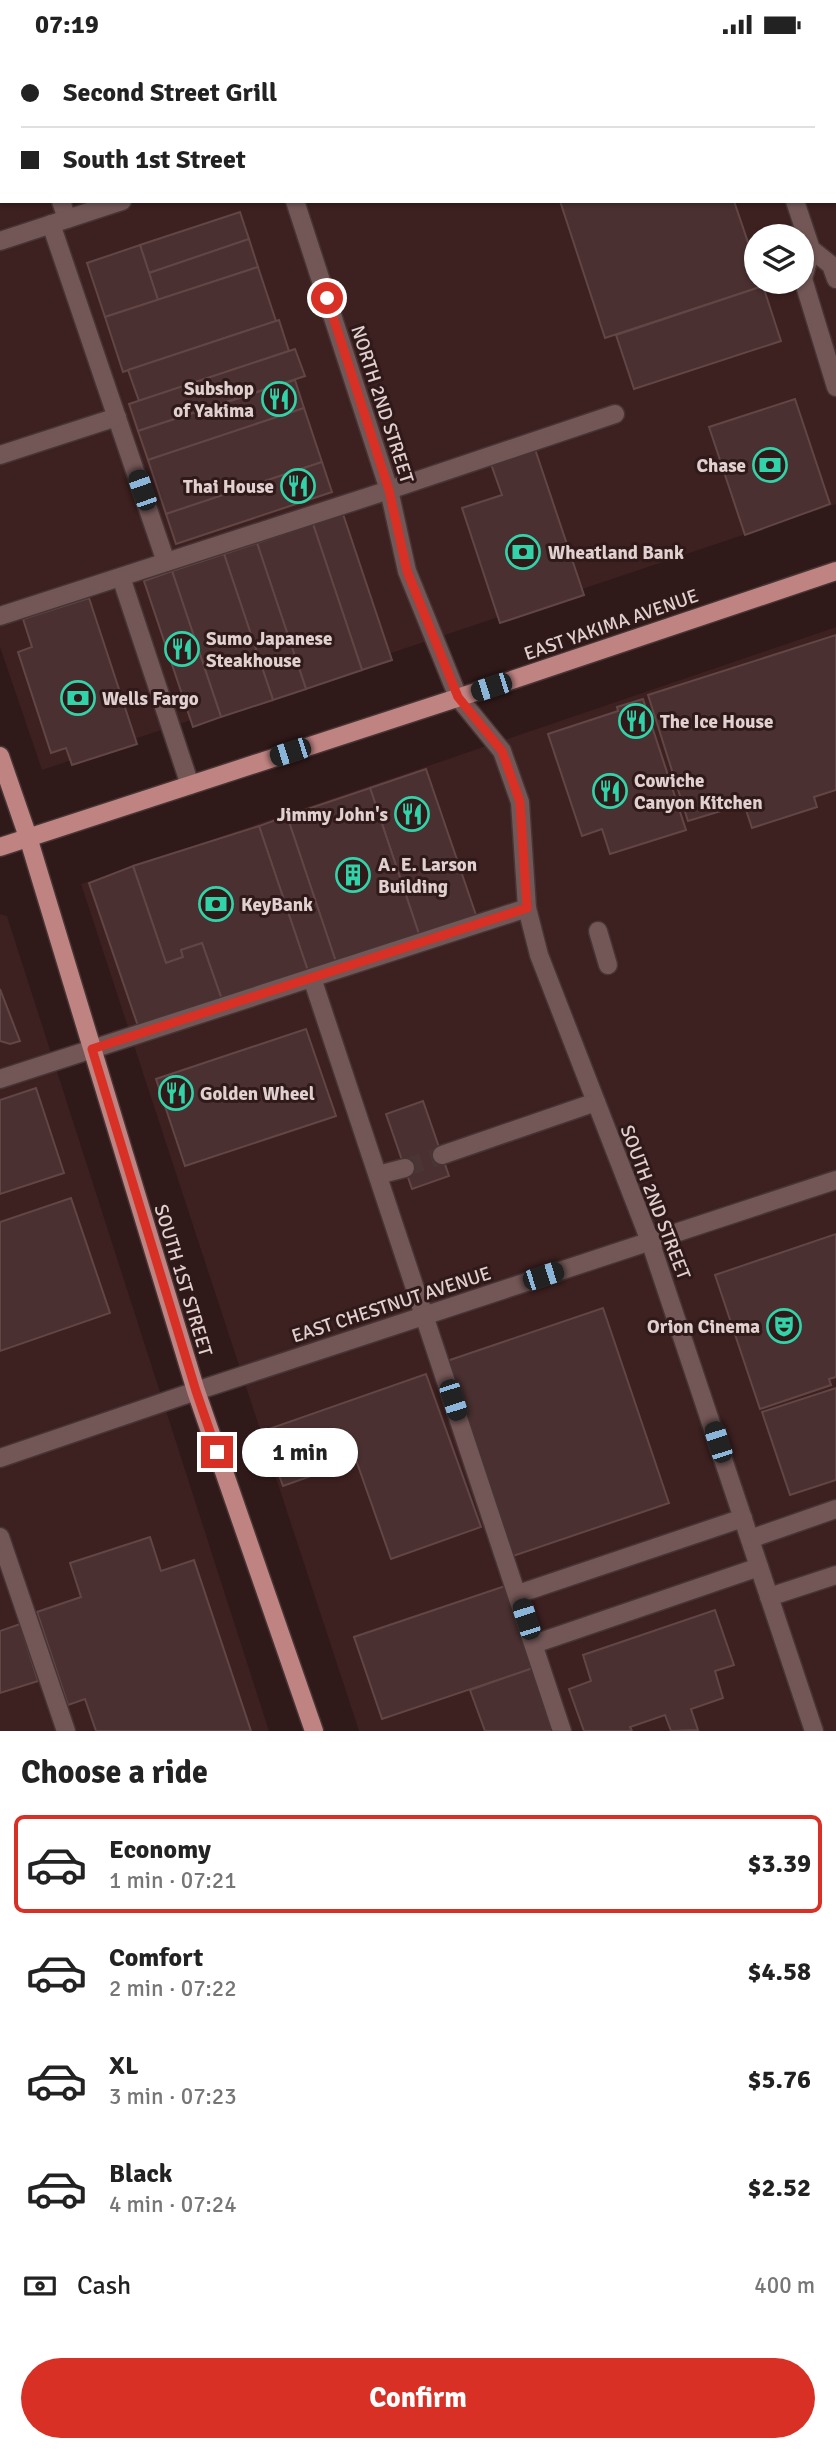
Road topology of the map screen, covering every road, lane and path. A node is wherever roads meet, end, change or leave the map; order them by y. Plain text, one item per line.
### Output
1 (61, 203) edge
2 (116, 203) edge
3 (296, 203) edge
4 (796, 203) edge
5 (59, 222) junction
6 (803, 224) edge
7 (0, 241) edge
8 (814, 251) edge
9 (836, 279) edge
10 (808, 294) edge
11 (836, 387) edge
12 (615, 414) dead end
13 (117, 417) junction
14 (0, 455) edge
15 (389, 490) junction
16 (166, 562) junction
17 (836, 571) edge
18 (121, 577) junction
19 (0, 616) edge
20 (458, 697) junction
21 (0, 757) edge
22 (190, 785) junction
23 (28, 837) junction
24 (0, 847) edge
25 (527, 908) junction
26 (598, 931) dead end
27 (608, 965) dead end
28 (312, 978) junction
29 (92, 1049) junction
30 (0, 1079) edge
31 (596, 1102) junction
32 (442, 1155) tunnel mouth
33 (405, 1168) tunnel mouth
34 (378, 1175) junction
35 (836, 1180) edge
36 (650, 1241) junction
37 (426, 1315) junction
38 (196, 1391) junction
39 (0, 1458) edge
40 (836, 1509) edge
41 (743, 1518) junction
42 (0, 1537) edge
43 (750, 1539) junction
44 (759, 1567) junction
45 (836, 1575) edge
46 (518, 1594) junction
47 (769, 1597) junction
48 (534, 1644) junction
49 (66, 1731) edge
50 (314, 1731) edge
51 (562, 1731) edge
52 (814, 1731) edge

1 - 5 street
2 - 5 street
3 - 15 street, NORTH 2ND STREET
4 - 6 street
5 - 7 street
5 - 13 street
8 - 9 street
10 - 11 street
12 - 15 street
13 - 14 street
13 - 16 street
15 - 16 street
15 - 20 street, NORTH 2ND STREET
16 - 18 street
17 - 20 main road, EAST YAKIMA AVENUE
18 - 19 street
18 - 22 street
20 - 22 main road, EAST YAKIMA AVENUE
20 - 25 street, SOUTH 2ND STREET
21 - 23 main road, SOUTH 1ST STREET
22 - 23 main road, EAST YAKIMA AVENUE
23 - 24 main road, EAST YAKIMA AVENUE
23 - 29 main road, SOUTH 1ST STREET
25 - 28 street
25 - 31 street, SOUTH 2ND STREET
26 - 27 street
28 - 29 street
28 - 34 street
29 - 30 street
29 - 38 main road, SOUTH 1ST STREET
31 - 32 street
31 - 36 street, SOUTH 2ND STREET
33 - 34 street
34 - 37 street
35 - 36 street, EAST CHESTNUT AVENUE
36 - 37 street, EAST CHESTNUT AVENUE
36 - 41 street, SOUTH 2ND STREET
37 - 38 street, EAST CHESTNUT AVENUE
37 - 46 street
38 - 39 street, EAST CHESTNUT AVENUE
38 - 50 main road, SOUTH 1ST STREET
40 - 43 street
41 - 43 street, SOUTH 2ND STREET
41 - 46 street
42 - 49 street
43 - 44 street, SOUTH 2ND STREET
44 - 47 street, SOUTH 2ND STREET
44 - 48 street
45 - 47 street
46 - 48 street
47 - 52 street, SOUTH 2ND STREET
48 - 51 street

